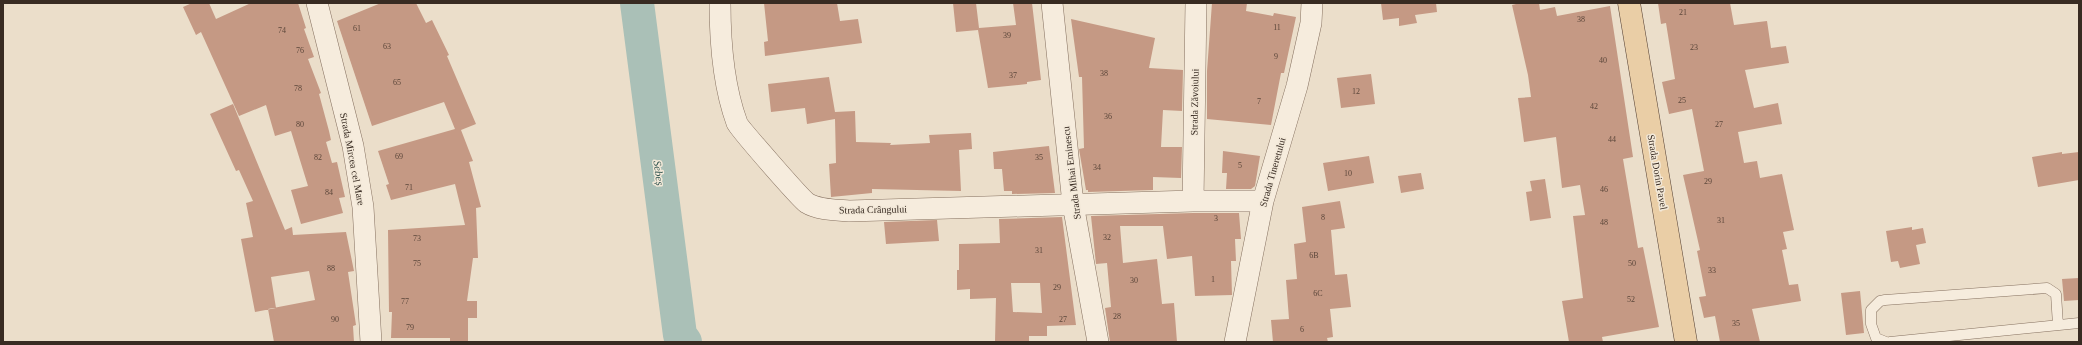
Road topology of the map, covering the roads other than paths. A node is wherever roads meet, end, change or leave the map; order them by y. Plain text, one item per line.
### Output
1 (317, 3) edge
2 (720, 3) edge
3 (1052, 3) edge
4 (1196, 3) edge
5 (1312, 3) edge
6 (1629, 3) edge
7 (1193, 201) junction
8 (1263, 201) junction
9 (1073, 204) junction
10 (2079, 323) edge
11 (2058, 324) junction
12 (371, 342) edge
13 (1098, 342) edge
14 (1235, 342) edge
15 (1686, 342) edge
16 (1886, 342) edge
17 (1890, 342) edge

1 - 12 street, Strada Mircea cel Mare
2 - 9 street, Strada Crângului
3 - 9 street, Strada Mihai Eminescu
4 - 7 street, Strada Zăvoiului
5 - 8 street, Strada Tineretului
6 - 15 main road, Strada Dorin Pavel
7 - 8 street, Strada Crângului
7 - 9 street, Strada Crângului
8 - 14 street, Strada Tineretului
9 - 13 street, Strada Mihai Eminescu
10 - 11 lane
11 - 16 lane
11 - 17 lane

